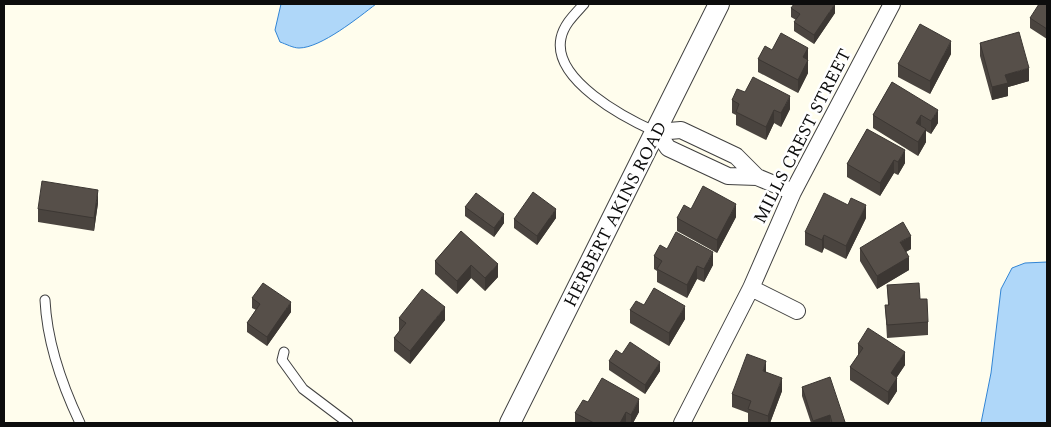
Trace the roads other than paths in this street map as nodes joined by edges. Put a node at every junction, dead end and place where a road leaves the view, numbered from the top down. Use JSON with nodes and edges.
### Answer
{"nodes":[{"id":1,"x":584,"y":4,"type":"edge"},
{"id":2,"x":719,"y":4,"type":"edge"},
{"id":3,"x":892,"y":4,"type":"edge"},
{"id":4,"x":657,"y":132,"type":"junction"},
{"id":5,"x":793,"y":192,"type":"junction"},
{"id":6,"x":751,"y":288,"type":"junction"},
{"id":7,"x":45,"y":300,"type":"dead end"},
{"id":8,"x":797,"y":311,"type":"dead end"},
{"id":9,"x":284,"y":352,"type":"dead end"},
{"id":10,"x":80,"y":423,"type":"edge"},
{"id":11,"x":348,"y":423,"type":"edge"},
{"id":12,"x":510,"y":423,"type":"edge"},
{"id":13,"x":682,"y":423,"type":"edge"}],
"edges":[{"from":1,"to":4,"type":"lane"},
{"from":2,"to":4,"type":"street","name":"HERBERT AKINS ROAD"},
{"from":3,"to":5,"type":"street","name":"MILLS CREST STREET"},
{"from":4,"to":5,"type":"street"},
{"from":4,"to":12,"type":"street","name":"HERBERT AKINS ROAD"},
{"from":5,"to":6,"type":"street","name":"MILLS CREST STREET"},
{"from":6,"to":8,"type":"street"},
{"from":6,"to":13,"type":"street","name":"MILLS CREST STREET"},
{"from":7,"to":10,"type":"lane"},
{"from":9,"to":11,"type":"lane"}]}
